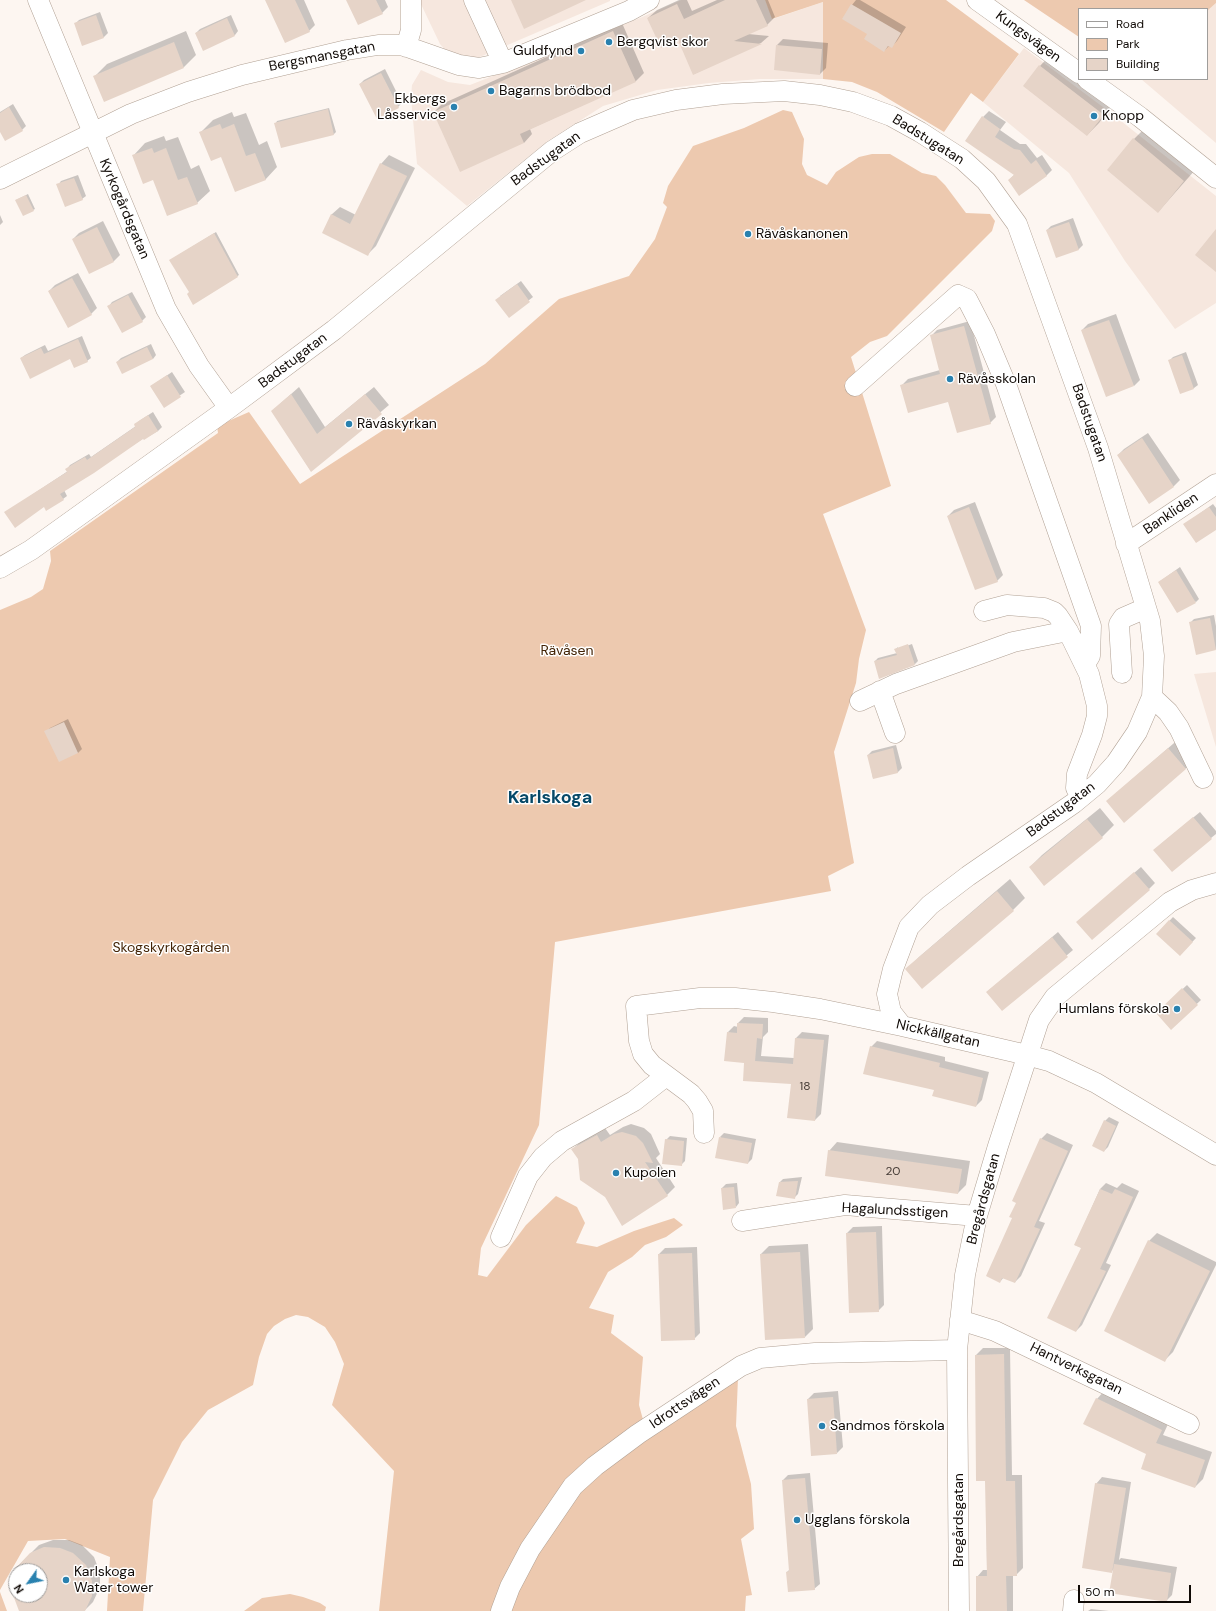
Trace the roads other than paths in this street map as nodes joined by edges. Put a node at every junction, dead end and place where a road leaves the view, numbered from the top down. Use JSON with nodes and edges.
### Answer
{"nodes":[{"id":1,"x":38,"y":0,"type":"edge"},
{"id":2,"x":410,"y":0,"type":"edge"},
{"id":3,"x":474,"y":0,"type":"edge"},
{"id":4,"x":649,"y":0,"type":"edge"},
{"id":5,"x":977,"y":0,"type":"edge"},
{"id":6,"x":626,"y":6,"type":"edge"},
{"id":7,"x":406,"y":47,"type":"junction"},
{"id":8,"x":503,"y":63,"type":"junction"},
{"id":9,"x":1078,"y":72,"type":"edge"},
{"id":10,"x":1088,"y":80,"type":"edge"},
{"id":11,"x":92,"y":132,"type":"junction"},
{"id":12,"x":1216,"y":178,"type":"edge"},
{"id":13,"x":0,"y":179,"type":"edge"},
{"id":14,"x":855,"y":386,"type":"dead end"},
{"id":15,"x":230,"y":408,"type":"junction"},
{"id":16,"x":1216,"y":484,"type":"edge"},
{"id":17,"x":1126,"y":544,"type":"junction"},
{"id":18,"x":0,"y":568,"type":"edge"},
{"id":19,"x":1146,"y":608,"type":"junction"},
{"id":20,"x":984,"y":611,"type":"dead end"},
{"id":21,"x":1068,"y":631,"type":"junction"},
{"id":22,"x":1085,"y":664,"type":"junction"},
{"id":23,"x":1122,"y":673,"type":"dead end"},
{"id":24,"x":880,"y":691,"type":"junction"},
{"id":25,"x":1152,"y":697,"type":"junction"},
{"id":26,"x":860,"y":701,"type":"dead end"},
{"id":27,"x":895,"y":733,"type":"dead end"},
{"id":28,"x":1203,"y":778,"type":"dead end"},
{"id":29,"x":1081,"y":797,"type":"junction"},
{"id":30,"x":1216,"y":883,"type":"edge"},
{"id":31,"x":902,"y":1026,"type":"junction"},
{"id":32,"x":1027,"y":1055,"type":"junction"},
{"id":33,"x":666,"y":1076,"type":"junction"},
{"id":34,"x":704,"y":1133,"type":"dead end"},
{"id":35,"x":1216,"y":1155,"type":"edge"},
{"id":36,"x":977,"y":1216,"type":"junction"},
{"id":37,"x":742,"y":1221,"type":"dead end"},
{"id":38,"x":501,"y":1237,"type":"dead end"},
{"id":39,"x":960,"y":1320,"type":"junction"},
{"id":40,"x":957,"y":1350,"type":"junction"},
{"id":41,"x":1189,"y":1424,"type":"dead end"},
{"id":42,"x":501,"y":1611,"type":"edge"},
{"id":43,"x":959,"y":1611,"type":"edge"}],
"edges":[{"from":1,"to":11,"type":"street","name":"Kyrkogårdsgatan"},
{"from":2,"to":7,"type":"street"},
{"from":3,"to":8,"type":"street"},
{"from":4,"to":6,"type":"street","name":"Bergsmansgatan"},
{"from":5,"to":9,"type":"street","name":"Kungsvägen"},
{"from":6,"to":8,"type":"street","name":"Bergsmansgatan"},
{"from":7,"to":8,"type":"street","name":"Bergsmansgatan"},
{"from":7,"to":11,"type":"street","name":"Bergsmansgatan"},
{"from":10,"to":12,"type":"street"},
{"from":11,"to":13,"type":"street","name":"Bergsmansgatan"},
{"from":11,"to":15,"type":"street","name":"Kyrkogårdsgatan"},
{"from":14,"to":22,"type":"street"},
{"from":15,"to":17,"type":"street","name":"Badstugatan"},
{"from":15,"to":18,"type":"street","name":"Badstugatan"},
{"from":16,"to":17,"type":"street","name":"Bankliden"},
{"from":17,"to":19,"type":"street","name":"Badstugatan"},
{"from":19,"to":23,"type":"street"},
{"from":19,"to":25,"type":"street","name":"Badstugatan"},
{"from":20,"to":21,"type":"street"},
{"from":21,"to":22,"type":"street"},
{"from":21,"to":24,"type":"street"},
{"from":22,"to":29,"type":"street"},
{"from":24,"to":26,"type":"street"},
{"from":24,"to":27,"type":"street"},
{"from":25,"to":28,"type":"street"},
{"from":25,"to":29,"type":"street","name":"Badstugatan"},
{"from":29,"to":31,"type":"street","name":"Badstugatan"},
{"from":30,"to":32,"type":"street","name":"Bregårdsgatan"},
{"from":31,"to":32,"type":"street","name":"Nickkällgatan"},
{"from":31,"to":33,"type":"street","name":"Nickkällgatan"},
{"from":32,"to":35,"type":"street","name":"Nickkällgatan"},
{"from":32,"to":36,"type":"street","name":"Bregårdsgatan"},
{"from":33,"to":34,"type":"street"},
{"from":33,"to":38,"type":"street"},
{"from":36,"to":37,"type":"street","name":"Hagalundsstigen"},
{"from":36,"to":39,"type":"street","name":"Bregårdsgatan"},
{"from":39,"to":40,"type":"street","name":"Bregårdsgatan"},
{"from":39,"to":41,"type":"street","name":"Hantverksgatan"},
{"from":40,"to":42,"type":"street","name":"Idrottsvägen"},
{"from":40,"to":43,"type":"street","name":"Bregårdsgatan"}]}
